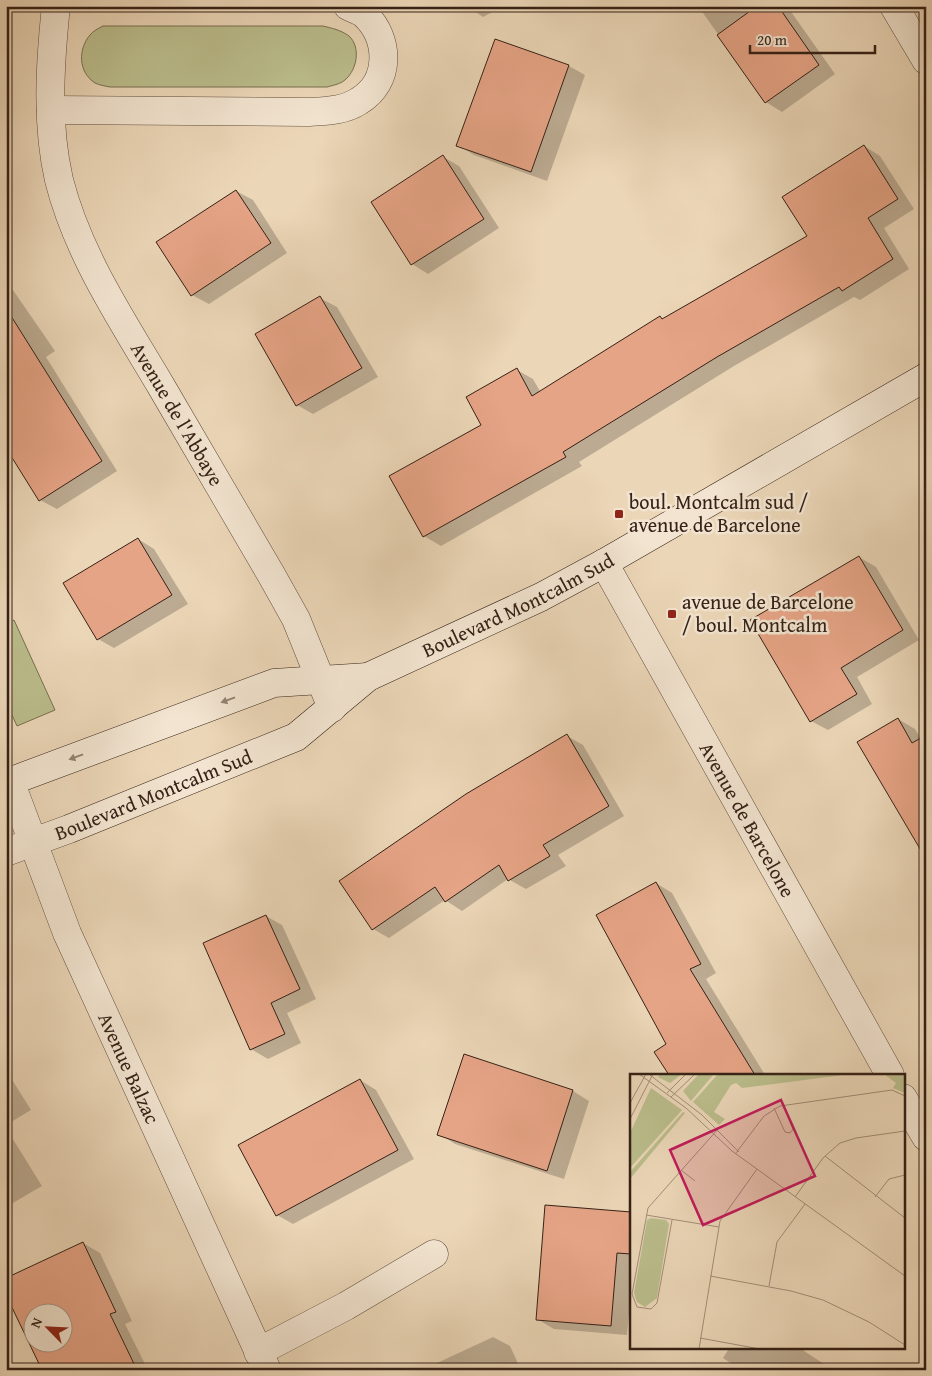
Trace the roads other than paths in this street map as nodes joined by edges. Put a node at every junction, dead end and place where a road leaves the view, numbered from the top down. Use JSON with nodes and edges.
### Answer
{"nodes":[{"id":1,"x":56,"y":6,"type":"edge"},
{"id":2,"x":348,"y":6,"type":"edge"},
{"id":3,"x":894,"y":6,"type":"edge"},
{"id":4,"x":926,"y":60,"type":"edge"},
{"id":5,"x":51,"y":110,"type":"junction"},
{"id":6,"x":926,"y":377,"type":"edge"},
{"id":7,"x":604,"y":563,"type":"junction"},
{"id":8,"x":368,"y":677,"type":"junction"},
{"id":9,"x":321,"y":680,"type":"junction"},
{"id":10,"x":332,"y":708,"type":"junction"},
{"id":11,"x":8,"y":782,"type":"edge"},
{"id":12,"x":32,"y":843,"type":"junction"},
{"id":13,"x":6,"y":852,"type":"edge"},
{"id":14,"x":889,"y":1074,"type":"edge"},
{"id":15,"x":904,"y":1100,"type":"edge"},
{"id":16,"x":926,"y":1137,"type":"edge"},
{"id":17,"x":434,"y":1254,"type":"dead end"},
{"id":18,"x":262,"y":1361,"type":"edge"}],
"edges":[{"from":1,"to":5,"type":"street","name":"Avenue de l'Abbaye"},
{"from":2,"to":5,"type":"street"},
{"from":3,"to":4,"type":"street"},
{"from":5,"to":9,"type":"street","name":"Avenue de l'Abbaye"},
{"from":6,"to":7,"type":"street","name":"Boulevard Montcalm Sud"},
{"from":7,"to":8,"type":"street","name":"Boulevard Montcalm Sud"},
{"from":7,"to":14,"type":"street","name":"Avenue de Barcelone"},
{"from":8,"to":9,"type":"street","name":"Boulevard Montcalm Sud"},
{"from":8,"to":10,"type":"street","name":"Boulevard Montcalm Sud"},
{"from":9,"to":10,"type":"street","name":"Avenue de l'Abbaye"},
{"from":9,"to":11,"type":"street","name":"Boulevard Montcalm Sud","one_way":true},
{"from":10,"to":12,"type":"street","name":"Boulevard Montcalm Sud"},
{"from":11,"to":12,"type":"street","name":"Avenue Balzac"},
{"from":12,"to":13,"type":"street","name":"Boulevard Montcalm Sud"},
{"from":12,"to":18,"type":"street","name":"Avenue Balzac"},
{"from":15,"to":16,"type":"street"},
{"from":17,"to":18,"type":"street","name":"Avenue Balzac"}]}
